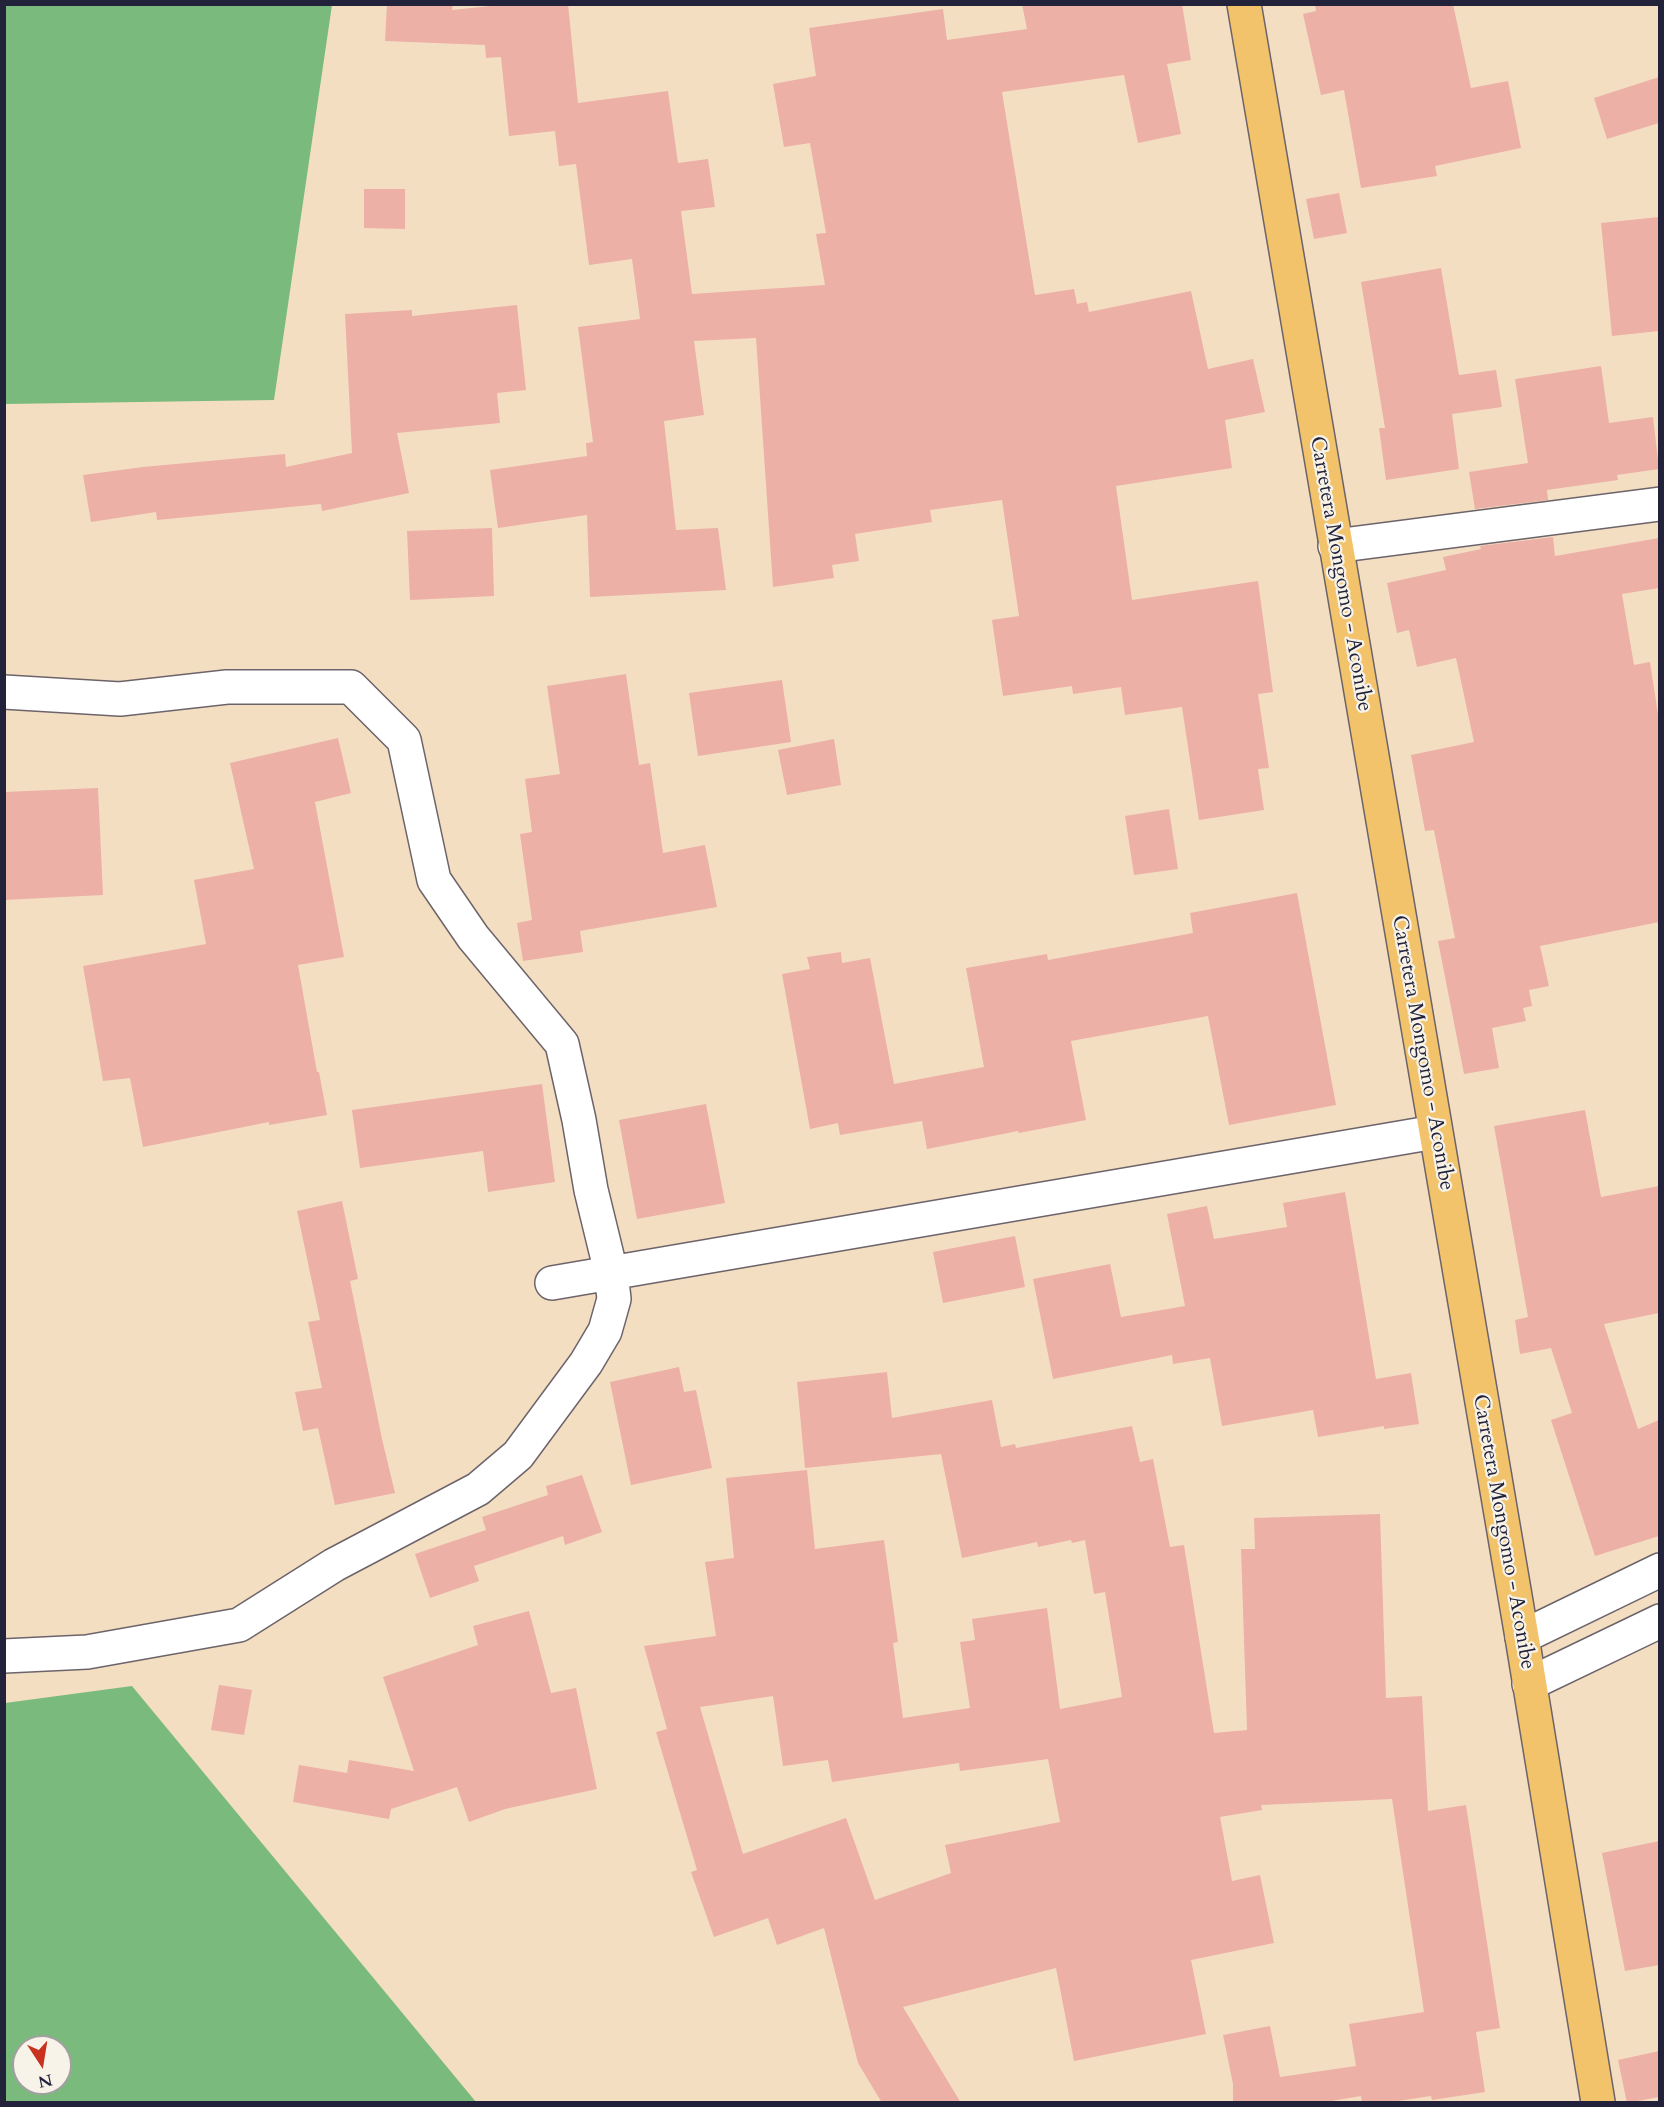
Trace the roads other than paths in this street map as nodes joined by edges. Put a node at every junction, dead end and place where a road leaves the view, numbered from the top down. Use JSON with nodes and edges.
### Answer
{"nodes":[{"id":1,"x":1244,"y":4,"type":"edge"},
{"id":2,"x":1659,"y":504,"type":"edge"},
{"id":3,"x":1335,"y":546,"type":"junction"},
{"id":4,"x":4,"y":693,"type":"edge"},
{"id":5,"x":1435,"y":1132,"type":"junction"},
{"id":6,"x":611,"y":1272,"type":"junction"},
{"id":7,"x":552,"y":1283,"type":"dead end"},
{"id":8,"x":1659,"y":1570,"type":"edge"},
{"id":9,"x":1659,"y":1621,"type":"edge"},
{"id":10,"x":1522,"y":1637,"type":"junction"},
{"id":11,"x":4,"y":1656,"type":"edge"},
{"id":12,"x":1529,"y":1684,"type":"junction"},
{"id":13,"x":1598,"y":2103,"type":"edge"}],
"edges":[{"from":1,"to":3,"type":"main road","name":"Carretera Mongomo - Aconibe"},
{"from":2,"to":3,"type":"street"},
{"from":3,"to":5,"type":"main road","name":"Carretera Mongomo - Aconibe"},
{"from":4,"to":6,"type":"street"},
{"from":5,"to":6,"type":"street"},
{"from":5,"to":10,"type":"main road","name":"Carretera Mongomo - Aconibe"},
{"from":6,"to":7,"type":"street"},
{"from":6,"to":11,"type":"street"},
{"from":8,"to":10,"type":"street"},
{"from":9,"to":12,"type":"street"},
{"from":10,"to":12,"type":"main road","name":"Carretera Mongomo - Aconibe"},
{"from":12,"to":13,"type":"main road","name":"Carretera Mongomo - Aconibe"}]}
